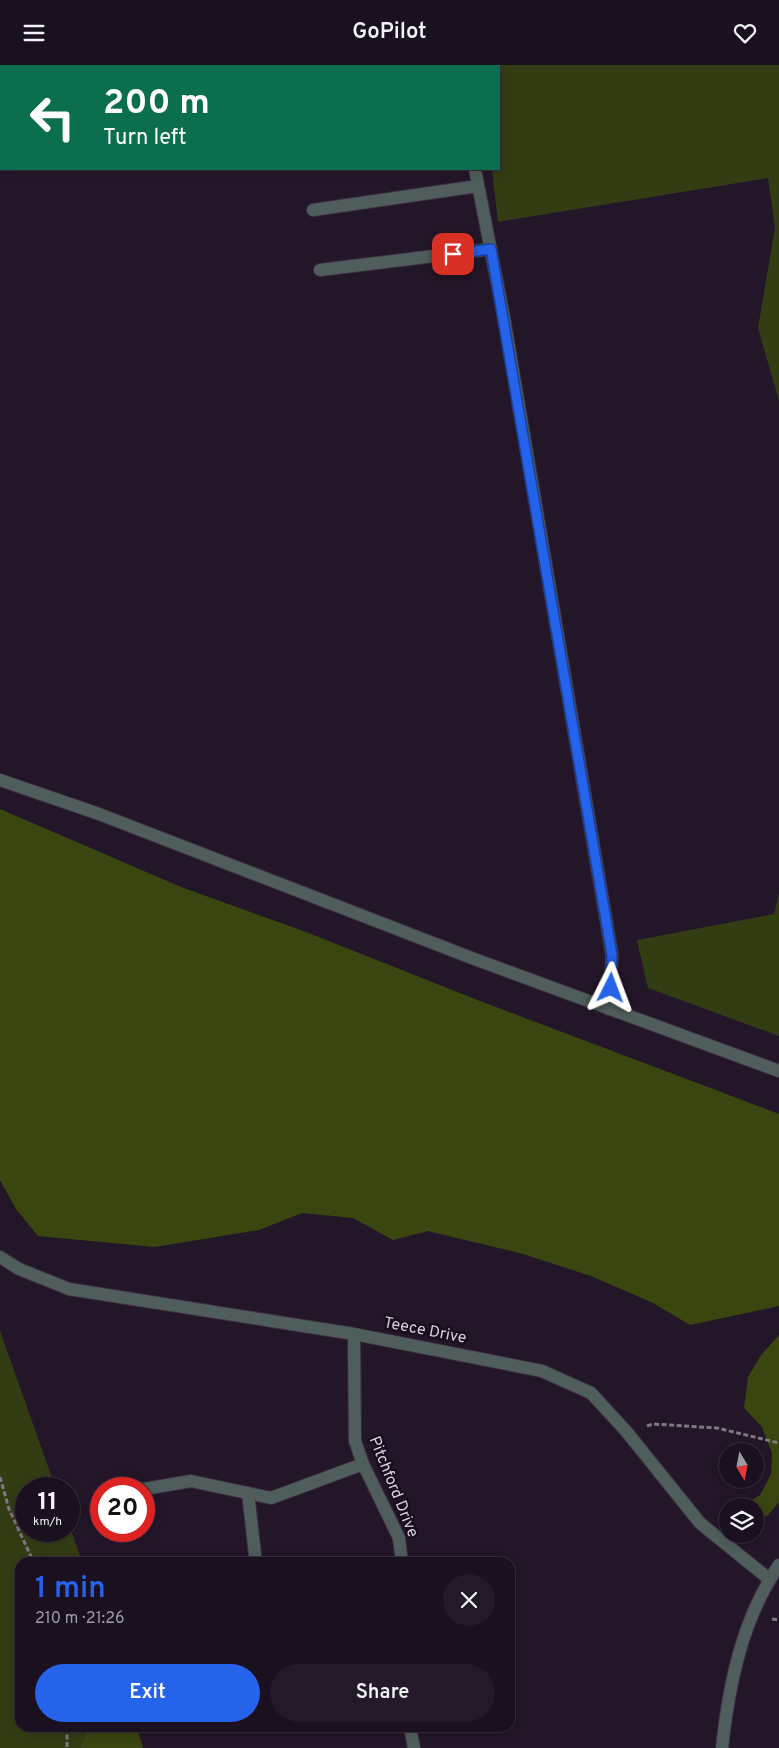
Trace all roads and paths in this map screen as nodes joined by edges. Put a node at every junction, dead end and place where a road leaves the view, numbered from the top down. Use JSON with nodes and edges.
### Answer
{"nodes":[{"id":1,"x":475,"y":170,"type":"edge"},
{"id":2,"x":478,"y":186,"type":"junction"},
{"id":3,"x":313,"y":210,"type":"dead end"},
{"id":4,"x":491,"y":249,"type":"junction"},
{"id":5,"x":320,"y":270,"type":"dead end"},
{"id":6,"x":0,"y":780,"type":"edge"},
{"id":7,"x":610,"y":1009,"type":"junction"},
{"id":8,"x":779,"y":1071,"type":"edge"},
{"id":9,"x":0,"y":1257,"type":"edge"},
{"id":10,"x":354,"y":1334,"type":"junction"},
{"id":11,"x":626,"y":1431,"type":"junction"},
{"id":12,"x":779,"y":1443,"type":"edge"},
{"id":13,"x":363,"y":1464,"type":"junction"},
{"id":14,"x":0,"y":1477,"type":"edge"},
{"id":15,"x":155,"y":1487,"type":"edge"},
{"id":16,"x":248,"y":1493,"type":"junction"},
{"id":17,"x":31,"y":1557,"type":"edge"},
{"id":18,"x":255,"y":1557,"type":"edge"},
{"id":19,"x":401,"y":1557,"type":"edge"},
{"id":20,"x":779,"y":1565,"type":"edge"},
{"id":21,"x":769,"y":1579,"type":"junction"},
{"id":22,"x":771,"y":1619,"type":"dead end"},
{"id":23,"x":779,"y":1621,"type":"edge"},
{"id":24,"x":67,"y":1732,"type":"edge"},
{"id":25,"x":411,"y":1732,"type":"edge"},
{"id":26,"x":67,"y":1748,"type":"edge"},
{"id":27,"x":414,"y":1748,"type":"edge"},
{"id":28,"x":722,"y":1748,"type":"edge"}],
"edges":[{"from":1,"to":2,"type":"street"},
{"from":2,"to":3,"type":"street"},
{"from":2,"to":4,"type":"street"},
{"from":4,"to":5,"type":"street"},
{"from":4,"to":7,"type":"street"},
{"from":6,"to":7,"type":"street"},
{"from":7,"to":8,"type":"street"},
{"from":9,"to":10,"type":"street","name":"Teece Drive"},
{"from":10,"to":11,"type":"street","name":"Teece Drive"},
{"from":10,"to":13,"type":"street","name":"Pitchford Drive"},
{"from":11,"to":12,"type":"path"},
{"from":11,"to":21,"type":"street","name":"Teece Drive"},
{"from":13,"to":16,"type":"street"},
{"from":13,"to":19,"type":"street","name":"Pitchford Drive"},
{"from":14,"to":17,"type":"path"},
{"from":15,"to":16,"type":"street"},
{"from":16,"to":18,"type":"street"},
{"from":20,"to":21,"type":"street"},
{"from":21,"to":28,"type":"street"},
{"from":22,"to":23,"type":"path"},
{"from":24,"to":26,"type":"path"},
{"from":25,"to":27,"type":"street"}]}
